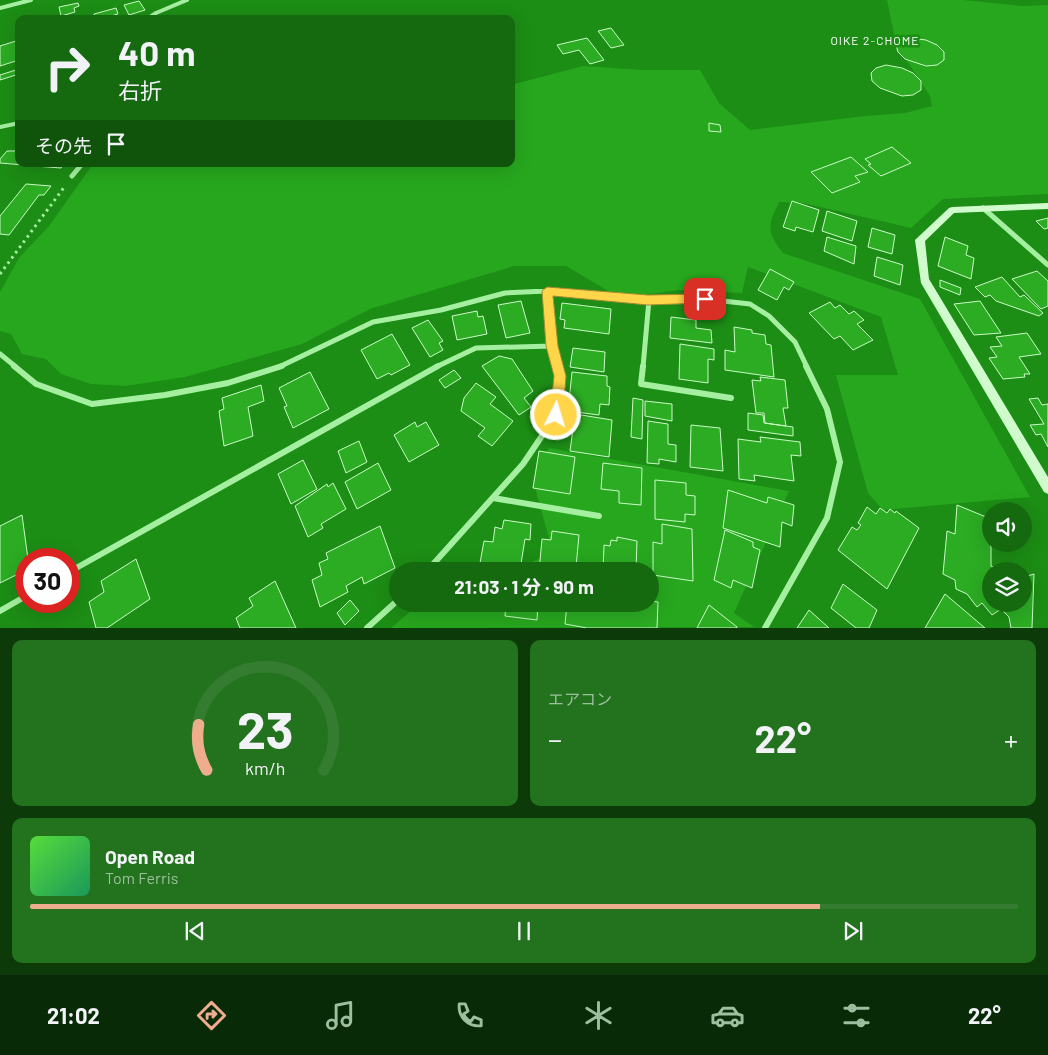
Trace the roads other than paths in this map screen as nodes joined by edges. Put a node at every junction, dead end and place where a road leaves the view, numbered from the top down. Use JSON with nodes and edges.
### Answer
{"nodes":[{"id":1,"x":30,"y":0,"type":"edge"},
{"id":2,"x":187,"y":0,"type":"edge"},
{"id":3,"x":0,"y":8,"type":"edge"},
{"id":4,"x":153,"y":15,"type":"edge"},
{"id":5,"x":15,"y":124,"type":"edge"},
{"id":6,"x":0,"y":126,"type":"edge"},
{"id":7,"x":80,"y":167,"type":"edge"},
{"id":8,"x":72,"y":176,"type":"road end"},
{"id":9,"x":1048,"y":206,"type":"edge"},
{"id":10,"x":983,"y":208,"type":"junction"},
{"id":11,"x":1048,"y":265,"type":"edge"},
{"id":12,"x":547,"y":291,"type":"junction"},
{"id":13,"x":648,"y":300,"type":"junction"},
{"id":14,"x":552,"y":346,"type":"junction"},
{"id":15,"x":0,"y":354,"type":"edge"},
{"id":16,"x":731,"y":398,"type":"dead end"},
{"id":17,"x":1048,"y":488,"type":"edge"},
{"id":18,"x":493,"y":498,"type":"junction"},
{"id":19,"x":599,"y":516,"type":"dead end"},
{"id":20,"x":435,"y":562,"type":"edge"},
{"id":21,"x":80,"y":566,"type":"edge"},
{"id":22,"x":15,"y":602,"type":"edge"},
{"id":23,"x":389,"y":608,"type":"edge"},
{"id":24,"x":0,"y":610,"type":"edge"},
{"id":25,"x":367,"y":628,"type":"edge"},
{"id":26,"x":765,"y":628,"type":"edge"}],
"edges":[{"from":1,"to":3,"type":"street"},
{"from":2,"to":4,"type":"street"},
{"from":5,"to":6,"type":"street"},
{"from":7,"to":8,"type":"street"},
{"from":9,"to":10,"type":"street"},
{"from":10,"to":11,"type":"street"},
{"from":10,"to":17,"type":"street"},
{"from":12,"to":13,"type":"street"},
{"from":12,"to":14,"type":"street"},
{"from":12,"to":15,"type":"street"},
{"from":13,"to":16,"type":"street"},
{"from":13,"to":26,"type":"street"},
{"from":14,"to":18,"type":"street"},
{"from":14,"to":21,"type":"street"},
{"from":18,"to":19,"type":"street"},
{"from":18,"to":20,"type":"street"},
{"from":22,"to":24,"type":"street"},
{"from":23,"to":25,"type":"street"}]}
